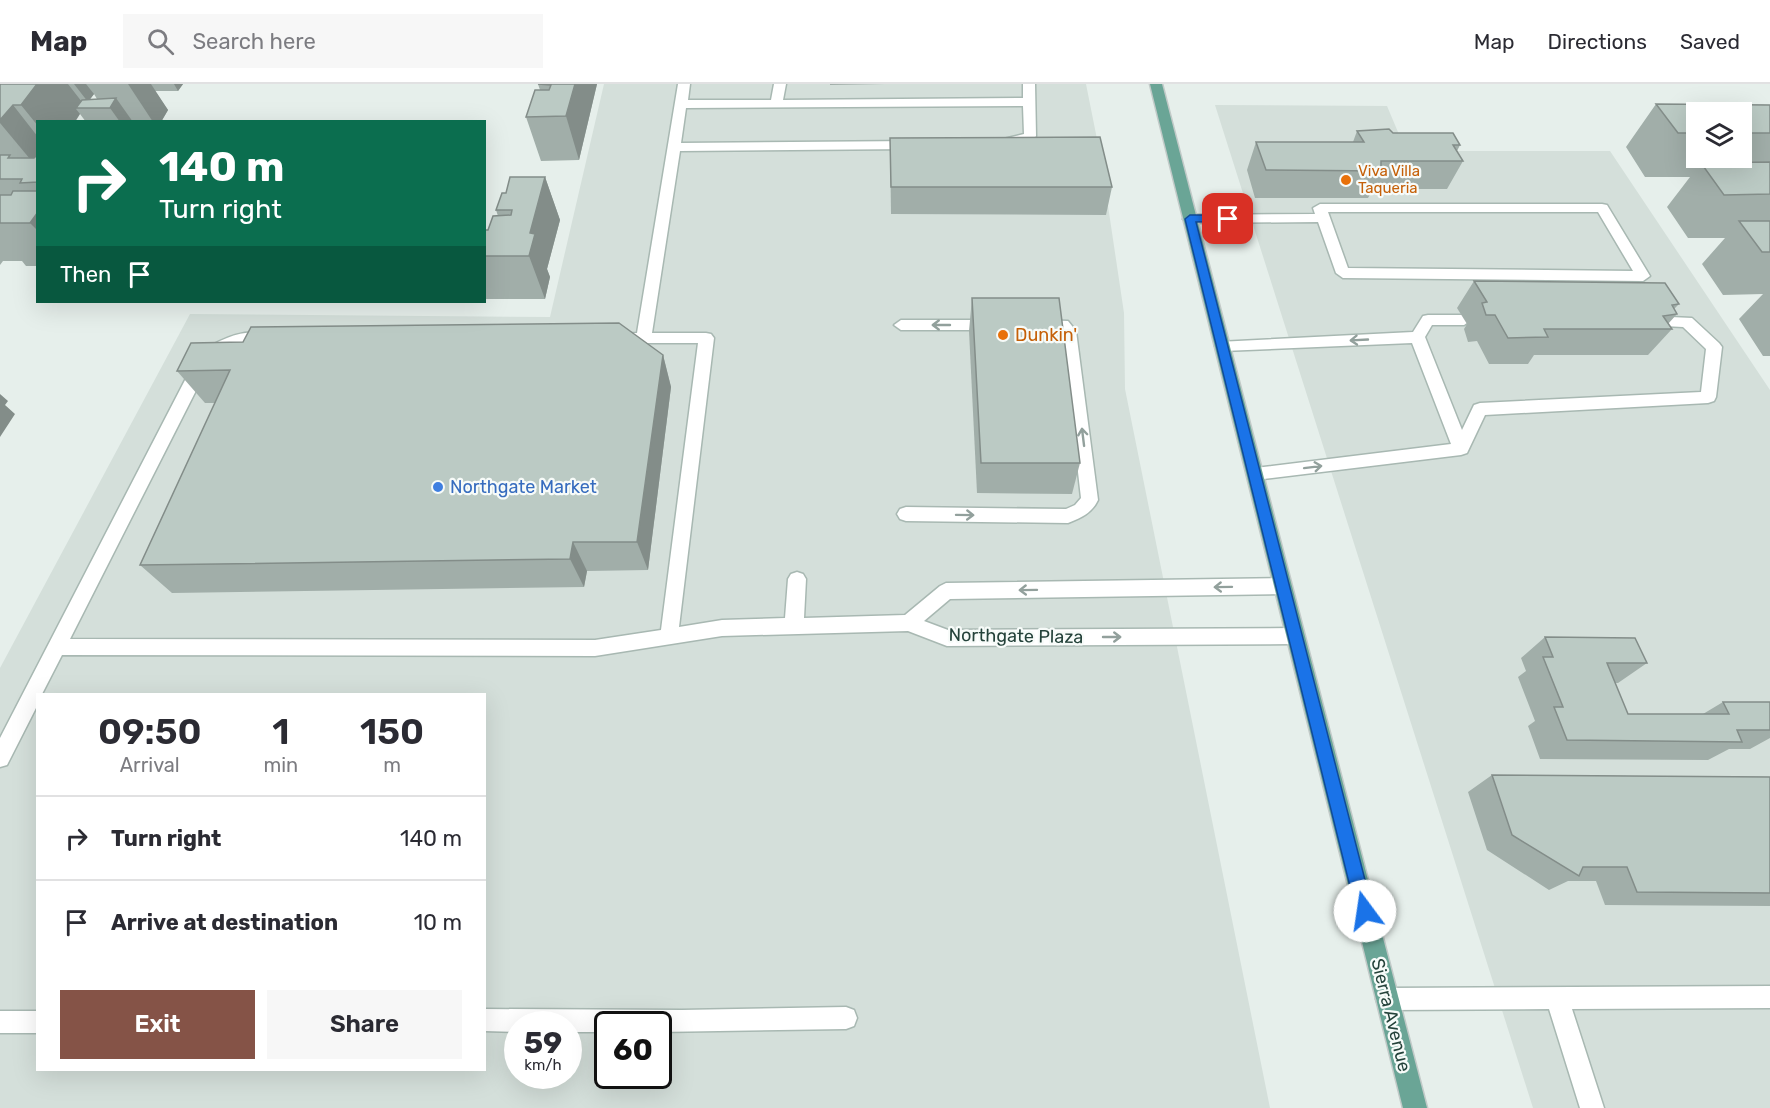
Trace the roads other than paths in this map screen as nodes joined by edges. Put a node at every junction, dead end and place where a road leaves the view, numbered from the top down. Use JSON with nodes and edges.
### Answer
{"nodes":[{"id":1,"x":684,"y":84,"type":"edge"},
{"id":2,"x":780,"y":84,"type":"edge"},
{"id":3,"x":1029,"y":84,"type":"edge"},
{"id":4,"x":1156,"y":84,"type":"edge"},
{"id":5,"x":1029,"y":102,"type":"junction"},
{"id":6,"x":776,"y":103,"type":"junction"},
{"id":7,"x":681,"y":104,"type":"junction"},
{"id":8,"x":992,"y":144,"type":"edge"},
{"id":9,"x":922,"y":145,"type":"edge"},
{"id":10,"x":674,"y":147,"type":"junction"},
{"id":11,"x":1323,"y":218,"type":"junction"},
{"id":12,"x":1190,"y":219,"type":"junction"},
{"id":13,"x":1464,"y":320,"type":"dead end"},
{"id":14,"x":1649,"y":321,"type":"edge"},
{"id":15,"x":1005,"y":325,"type":"edge"},
{"id":16,"x":1028,"y":325,"type":"edge"},
{"id":17,"x":901,"y":326,"type":"dead end"},
{"id":18,"x":1417,"y":337,"type":"junction"},
{"id":19,"x":597,"y":338,"type":"edge"},
{"id":20,"x":644,"y":338,"type":"junction"},
{"id":21,"x":282,"y":339,"type":"edge"},
{"id":22,"x":1223,"y":346,"type":"junction"},
{"id":23,"x":1461,"y":449,"type":"junction"},
{"id":24,"x":1255,"y":474,"type":"junction"},
{"id":25,"x":906,"y":514,"type":"dead end"},
{"id":26,"x":798,"y":579,"type":"dead end"},
{"id":27,"x":1281,"y":586,"type":"junction"},
{"id":28,"x":909,"y":623,"type":"junction"},
{"id":29,"x":794,"y":624,"type":"junction"},
{"id":30,"x":1294,"y":636,"type":"junction"},
{"id":31,"x":669,"y":637,"type":"junction"},
{"id":32,"x":57,"y":646,"type":"junction"},
{"id":33,"x":0,"y":758,"type":"edge"},
{"id":34,"x":1770,"y":997,"type":"edge"},
{"id":35,"x":1557,"y":998,"type":"junction"},
{"id":36,"x":1387,"y":999,"type":"junction"},
{"id":37,"x":846,"y":1018,"type":"dead end"},
{"id":38,"x":486,"y":1020,"type":"edge"},
{"id":39,"x":0,"y":1022,"type":"edge"},
{"id":40,"x":36,"y":1022,"type":"edge"},
{"id":41,"x":1415,"y":1108,"type":"edge"},
{"id":42,"x":1592,"y":1108,"type":"edge"}],
"edges":[{"from":1,"to":7,"type":"lane"},
{"from":2,"to":6,"type":"lane"},
{"from":3,"to":5,"type":"lane"},
{"from":4,"to":12,"type":"main road","name":"Sierra Avenue"},
{"from":5,"to":6,"type":"lane"},
{"from":5,"to":8,"type":"lane"},
{"from":6,"to":7,"type":"lane"},
{"from":7,"to":10,"type":"lane"},
{"from":9,"to":10,"type":"lane"},
{"from":10,"to":20,"type":"lane"},
{"from":11,"to":11,"type":"lane"},
{"from":11,"to":12,"type":"lane"},
{"from":12,"to":22,"type":"main road","name":"Sierra Avenue"},
{"from":13,"to":18,"type":"lane"},
{"from":14,"to":23,"type":"lane"},
{"from":15,"to":17,"type":"lane","one_way":true},
{"from":25,"to":16,"type":"lane","one_way":true},
{"from":18,"to":22,"type":"lane","one_way":true},
{"from":18,"to":23,"type":"lane"},
{"from":19,"to":20,"type":"lane"},
{"from":20,"to":31,"type":"lane"},
{"from":21,"to":32,"type":"lane"},
{"from":22,"to":24,"type":"main road","name":"Sierra Avenue"},
{"from":24,"to":23,"type":"lane","one_way":true},
{"from":24,"to":27,"type":"main road","name":"Sierra Avenue"},
{"from":26,"to":29,"type":"lane"},
{"from":27,"to":28,"type":"lane","name":"Northgate Plaza","one_way":true},
{"from":27,"to":30,"type":"main road","name":"Sierra Avenue"},
{"from":28,"to":29,"type":"lane"},
{"from":28,"to":30,"type":"lane","name":"Northgate Plaza","one_way":true},
{"from":29,"to":31,"type":"lane"},
{"from":30,"to":36,"type":"main road","name":"Sierra Avenue"},
{"from":31,"to":32,"type":"lane"},
{"from":32,"to":33,"type":"lane"},
{"from":34,"to":35,"type":"lane"},
{"from":35,"to":36,"type":"lane"},
{"from":35,"to":42,"type":"lane"},
{"from":36,"to":41,"type":"main road","name":"Sierra Avenue"},
{"from":37,"to":38,"type":"lane"},
{"from":39,"to":40,"type":"lane"}]}
